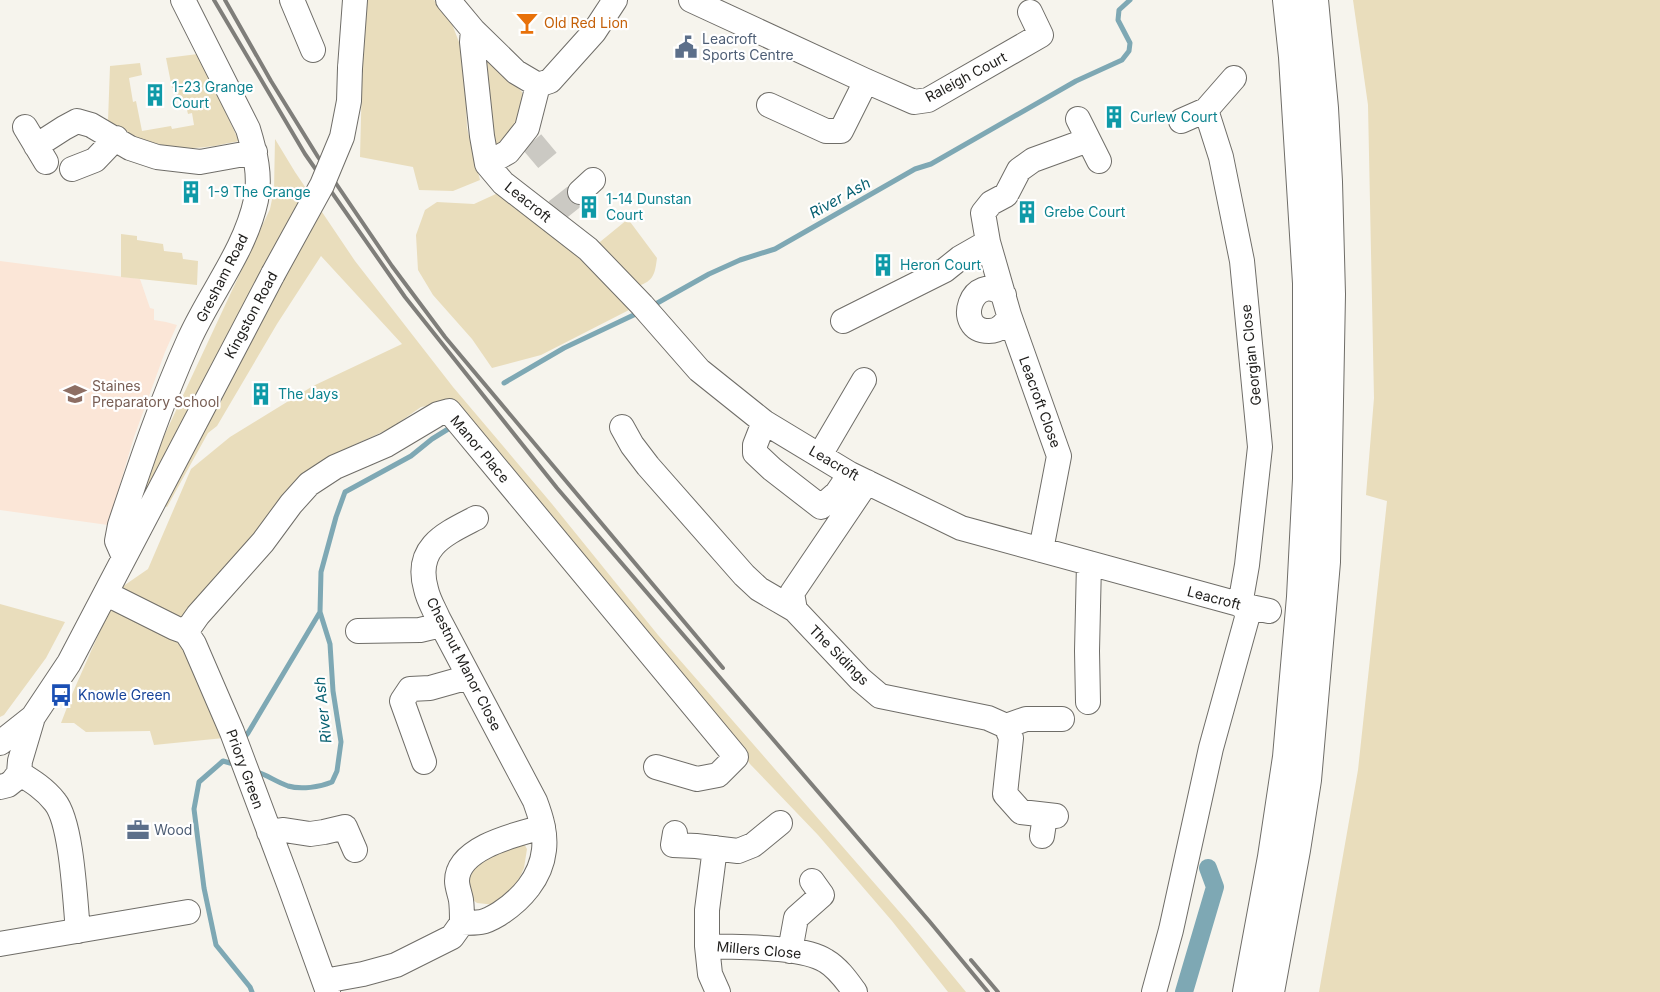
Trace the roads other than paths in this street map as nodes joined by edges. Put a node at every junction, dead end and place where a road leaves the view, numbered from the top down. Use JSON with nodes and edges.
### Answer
{"nodes":[{"id":1,"x":183,"y":0,"type":"edge"},
{"id":2,"x":292,"y":0,"type":"edge"},
{"id":3,"x":355,"y":0,"type":"edge"},
{"id":4,"x":448,"y":0,"type":"edge"},
{"id":5,"x":615,"y":0,"type":"edge"},
{"id":6,"x":691,"y":0,"type":"edge"},
{"id":7,"x":1288,"y":0,"type":"edge"},
{"id":8,"x":1314,"y":0,"type":"edge"},
{"id":9,"x":1030,"y":12,"type":"dead end"},
{"id":10,"x":473,"y":30,"type":"junction"},
{"id":11,"x":313,"y":50,"type":"dead end"},
{"id":12,"x":1234,"y":78,"type":"dead end"},
{"id":13,"x":866,"y":81,"type":"junction"},
{"id":14,"x":538,"y":84,"type":"junction"},
{"id":15,"x":769,"y":105,"type":"dead end"},
{"id":16,"x":1206,"y":110,"type":"junction"},
{"id":17,"x":1078,"y":119,"type":"dead end"},
{"id":18,"x":1182,"y":121,"type":"dead end"},
{"id":19,"x":116,"y":138,"type":"junction"},
{"id":20,"x":36,"y":145,"type":"dead end"},
{"id":21,"x":255,"y":152,"type":"junction"},
{"id":22,"x":487,"y":164,"type":"junction"},
{"id":23,"x":72,"y":169,"type":"dead end"},
{"id":24,"x":988,"y":242,"type":"junction"},
{"id":25,"x":848,"y":319,"type":"dead end"},
{"id":26,"x":864,"y":380,"type":"dead end"},
{"id":27,"x":764,"y":422,"type":"junction"},
{"id":28,"x":622,"y":427,"type":"dead end"},
{"id":29,"x":820,"y":455,"type":"junction"},
{"id":30,"x":859,"y":478,"type":"junction"},
{"id":31,"x":476,"y":518,"type":"dead end"},
{"id":32,"x":1041,"y":550,"type":"junction"},
{"id":33,"x":124,"y":558,"type":"junction"},
{"id":34,"x":1089,"y":563,"type":"junction"},
{"id":35,"x":106,"y":595,"type":"junction"},
{"id":36,"x":1312,"y":599,"type":"junction"},
{"id":37,"x":1253,"y":608,"type":"junction"},
{"id":38,"x":795,"y":610,"type":"junction"},
{"id":39,"x":442,"y":625,"type":"junction"},
{"id":40,"x":358,"y":631,"type":"dead end"},
{"id":41,"x":186,"y":632,"type":"junction"},
{"id":42,"x":1307,"y":660,"type":"junction"},
{"id":43,"x":469,"y":677,"type":"junction"},
{"id":44,"x":1088,"y":702,"type":"dead end"},
{"id":45,"x":33,"y":717,"type":"junction"},
{"id":46,"x":1062,"y":719,"type":"dead end"},
{"id":47,"x":1006,"y":726,"type":"junction"},
{"id":48,"x":0,"y":743,"type":"edge"},
{"id":49,"x":424,"y":762,"type":"dead end"},
{"id":50,"x":656,"y":767,"type":"dead end"},
{"id":51,"x":9,"y":781,"type":"edge"},
{"id":52,"x":1047,"y":822,"type":"dead end"},
{"id":53,"x":780,"y":823,"type":"dead end"},
{"id":54,"x":543,"y":827,"type":"junction"},
{"id":55,"x":269,"y":832,"type":"junction"},
{"id":56,"x":675,"y":834,"type":"dead end"},
{"id":57,"x":716,"y":849,"type":"junction"},
{"id":58,"x":355,"y":850,"type":"dead end"},
{"id":59,"x":812,"y":881,"type":"dead end"},
{"id":60,"x":188,"y":912,"type":"dead end"},
{"id":61,"x":462,"y":923,"type":"junction"},
{"id":62,"x":78,"y":931,"type":"junction"},
{"id":63,"x":0,"y":944,"type":"edge"},
{"id":64,"x":707,"y":946,"type":"junction"},
{"id":65,"x":790,"y":951,"type":"junction"},
{"id":66,"x":326,"y":987,"type":"edge"},
{"id":67,"x":718,"y":992,"type":"edge"},
{"id":68,"x":855,"y":992,"type":"edge"},
{"id":69,"x":1154,"y":992,"type":"edge"},
{"id":70,"x":1247,"y":992,"type":"edge"},
{"id":71,"x":1270,"y":992,"type":"edge"}],
"edges":[{"from":1,"to":21,"type":"street","name":"Gresham Road"},
{"from":2,"to":11,"type":"street"},
{"from":3,"to":33,"type":"street","name":"Kingston Road","bridge":true},
{"from":4,"to":10,"type":"street"},
{"from":5,"to":14,"type":"street"},
{"from":6,"to":13,"type":"street","name":"Raleigh Court"},
{"from":7,"to":36,"type":"highway"},
{"from":8,"to":36,"type":"highway"},
{"from":9,"to":13,"type":"street","name":"Raleigh Court"},
{"from":10,"to":14,"type":"street"},
{"from":10,"to":22,"type":"street"},
{"from":12,"to":16,"type":"street"},
{"from":13,"to":15,"type":"street"},
{"from":14,"to":22,"type":"street"},
{"from":16,"to":18,"type":"street"},
{"from":16,"to":37,"type":"street","name":"Georgian Close"},
{"from":17,"to":24,"type":"street","name":"Leacroft Close"},
{"from":19,"to":20,"type":"street"},
{"from":19,"to":21,"type":"street"},
{"from":19,"to":23,"type":"street"},
{"from":21,"to":33,"type":"street","name":"Gresham Road"},
{"from":22,"to":27,"type":"street","name":"Leacroft"},
{"from":24,"to":25,"type":"street"},
{"from":24,"to":32,"type":"street","name":"Leacroft Close"},
{"from":26,"to":29,"type":"street"},
{"from":27,"to":29,"type":"street","name":"Leacroft"},
{"from":27,"to":30,"type":"street"},
{"from":28,"to":38,"type":"street","name":"The Sidings"},
{"from":29,"to":30,"type":"street","name":"Leacroft"},
{"from":30,"to":32,"type":"street","name":"Leacroft"},
{"from":30,"to":38,"type":"street"},
{"from":31,"to":39,"type":"street","name":"Chestnut Manor Close"},
{"from":32,"to":34,"type":"street","name":"Leacroft"},
{"from":33,"to":35,"type":"street","name":"Kingston Road"},
{"from":34,"to":37,"type":"street","name":"Leacroft"},
{"from":34,"to":44,"type":"street"},
{"from":35,"to":41,"type":"street"},
{"from":35,"to":45,"type":"street","name":"Kingston Road"},
{"from":36,"to":42,"type":"highway"},
{"from":37,"to":69,"type":"street","name":"Georgian Close"},
{"from":38,"to":47,"type":"street","name":"The Sidings"},
{"from":39,"to":40,"type":"street"},
{"from":39,"to":43,"type":"street","name":"Chestnut Manor Close"},
{"from":41,"to":50,"type":"street","name":"Manor Place"},
{"from":41,"to":55,"type":"street","name":"Priory Green"},
{"from":42,"to":70,"type":"highway"},
{"from":42,"to":71,"type":"highway"},
{"from":43,"to":49,"type":"street"},
{"from":43,"to":54,"type":"street","name":"Chestnut Manor Close"},
{"from":45,"to":48,"type":"street","name":"Kingston Road"},
{"from":45,"to":51,"type":"street","name":"Kingston Road"},
{"from":46,"to":47,"type":"street"},
{"from":47,"to":52,"type":"street"},
{"from":48,"to":51,"type":"street"},
{"from":51,"to":62,"type":"street"},
{"from":53,"to":57,"type":"street"},
{"from":54,"to":61,"type":"street","name":"Chestnut Manor Close"},
{"from":54,"to":61,"type":"street"},
{"from":55,"to":58,"type":"street"},
{"from":55,"to":66,"type":"street","name":"Priory Green"},
{"from":56,"to":57,"type":"street"},
{"from":57,"to":64,"type":"street"},
{"from":59,"to":65,"type":"street"},
{"from":60,"to":62,"type":"street"},
{"from":61,"to":66,"type":"street"},
{"from":62,"to":63,"type":"street"},
{"from":64,"to":65,"type":"street","name":"Millers Close"},
{"from":64,"to":67,"type":"street"},
{"from":65,"to":68,"type":"street","name":"Millers Close"}]}
